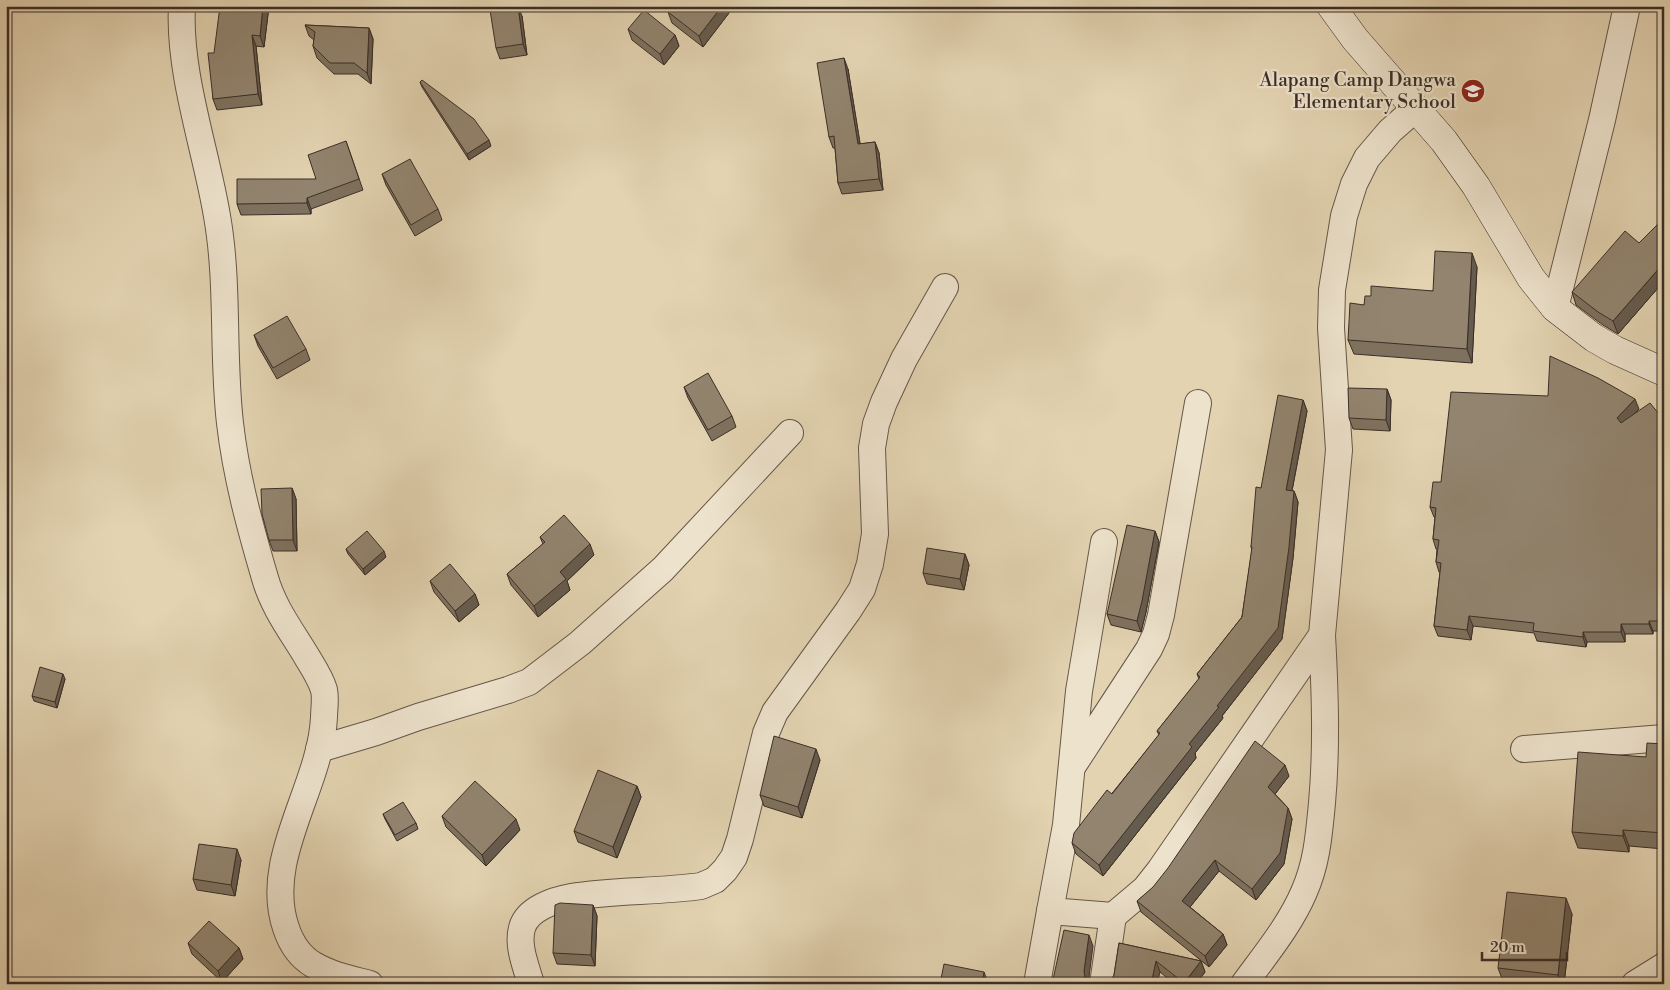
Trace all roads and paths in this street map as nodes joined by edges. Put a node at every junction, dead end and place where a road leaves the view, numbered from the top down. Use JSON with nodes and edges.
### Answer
{"nodes":[{"id":1,"x":182,"y":6,"type":"edge"},
{"id":2,"x":1331,"y":6,"type":"edge"},
{"id":3,"x":1627,"y":6,"type":"edge"},
{"id":4,"x":1415,"y":109,"type":"junction"},
{"id":5,"x":945,"y":287,"type":"dead end"},
{"id":6,"x":1555,"y":308,"type":"junction"},
{"id":7,"x":1664,"y":372,"type":"edge"},
{"id":8,"x":1198,"y":403,"type":"dead end"},
{"id":9,"x":790,"y":434,"type":"dead end"},
{"id":10,"x":1104,"y":542,"type":"dead end"},
{"id":11,"x":1322,"y":636,"type":"junction"},
{"id":12,"x":1664,"y":738,"type":"edge"},
{"id":13,"x":319,"y":749,"type":"junction"},
{"id":14,"x":1524,"y":749,"type":"dead end"},
{"id":15,"x":1072,"y":766,"type":"junction"},
{"id":16,"x":1050,"y":911,"type":"junction"},
{"id":17,"x":1113,"y":916,"type":"junction"},
{"id":18,"x":1271,"y":946,"type":"junction"},
{"id":19,"x":1664,"y":966,"type":"edge"},
{"id":20,"x":370,"y":984,"type":"edge"},
{"id":21,"x":531,"y":984,"type":"edge"},
{"id":22,"x":1036,"y":984,"type":"edge"},
{"id":23,"x":1103,"y":984,"type":"edge"},
{"id":24,"x":1244,"y":984,"type":"edge"},
{"id":25,"x":1268,"y":984,"type":"edge"},
{"id":26,"x":1635,"y":984,"type":"edge"}],
"edges":[{"from":1,"to":13,"type":"street"},
{"from":2,"to":4,"type":"main road"},
{"from":3,"to":6,"type":"street"},
{"from":4,"to":6,"type":"main road"},
{"from":4,"to":11,"type":"street"},
{"from":5,"to":21,"type":"street"},
{"from":6,"to":7,"type":"main road"},
{"from":8,"to":15,"type":"street"},
{"from":9,"to":13,"type":"street"},
{"from":10,"to":15,"type":"street"},
{"from":11,"to":17,"type":"street"},
{"from":11,"to":18,"type":"street"},
{"from":12,"to":14,"type":"street"},
{"from":13,"to":20,"type":"street"},
{"from":15,"to":16,"type":"street"},
{"from":16,"to":17,"type":"street"},
{"from":16,"to":22,"type":"street"},
{"from":17,"to":23,"type":"street"},
{"from":18,"to":24,"type":"street"},
{"from":18,"to":25,"type":"street"},
{"from":19,"to":26,"type":"street"}]}
